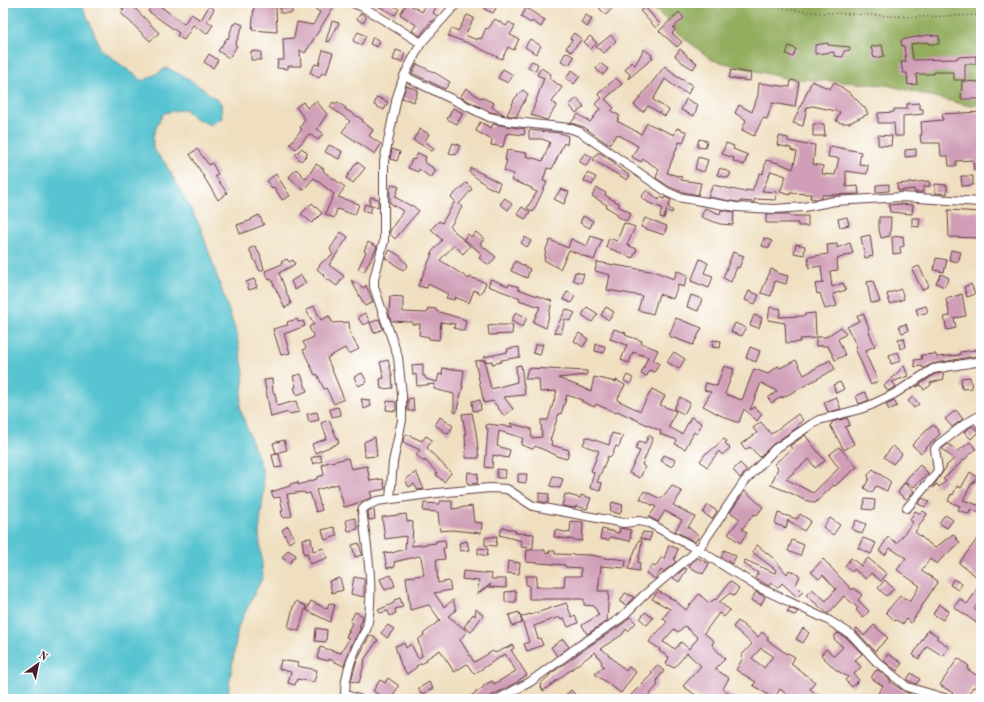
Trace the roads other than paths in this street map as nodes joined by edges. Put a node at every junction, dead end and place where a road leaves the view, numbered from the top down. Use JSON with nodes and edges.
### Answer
{"nodes":[{"id":1,"x":354,"y":3,"type":"edge"},
{"id":2,"x":456,"y":3,"type":"edge"},
{"id":3,"x":421,"y":43,"type":"junction"},
{"id":4,"x":404,"y":76,"type":"junction"},
{"id":5,"x":981,"y":202,"type":"edge"},
{"id":6,"x":981,"y":360,"type":"edge"},
{"id":7,"x":978,"y":416,"type":"edge"},
{"id":8,"x":981,"y":426,"type":"edge"},
{"id":9,"x":390,"y":499,"type":"junction"},
{"id":10,"x":907,"y":508,"type":"dead end"},
{"id":11,"x":698,"y":550,"type":"junction"},
{"id":12,"x":359,"y":699,"type":"edge"},
{"id":13,"x":498,"y":699,"type":"edge"},
{"id":14,"x":948,"y":699,"type":"edge"}],
"edges":[{"from":1,"to":3,"type":"street"},
{"from":2,"to":3,"type":"street"},
{"from":3,"to":4,"type":"street"},
{"from":4,"to":5,"type":"street"},
{"from":4,"to":9,"type":"street"},
{"from":6,"to":11,"type":"street"},
{"from":7,"to":8,"type":"street"},
{"from":7,"to":10,"type":"street"},
{"from":9,"to":11,"type":"street"},
{"from":9,"to":12,"type":"street"},
{"from":11,"to":13,"type":"street"},
{"from":11,"to":14,"type":"street"}]}
